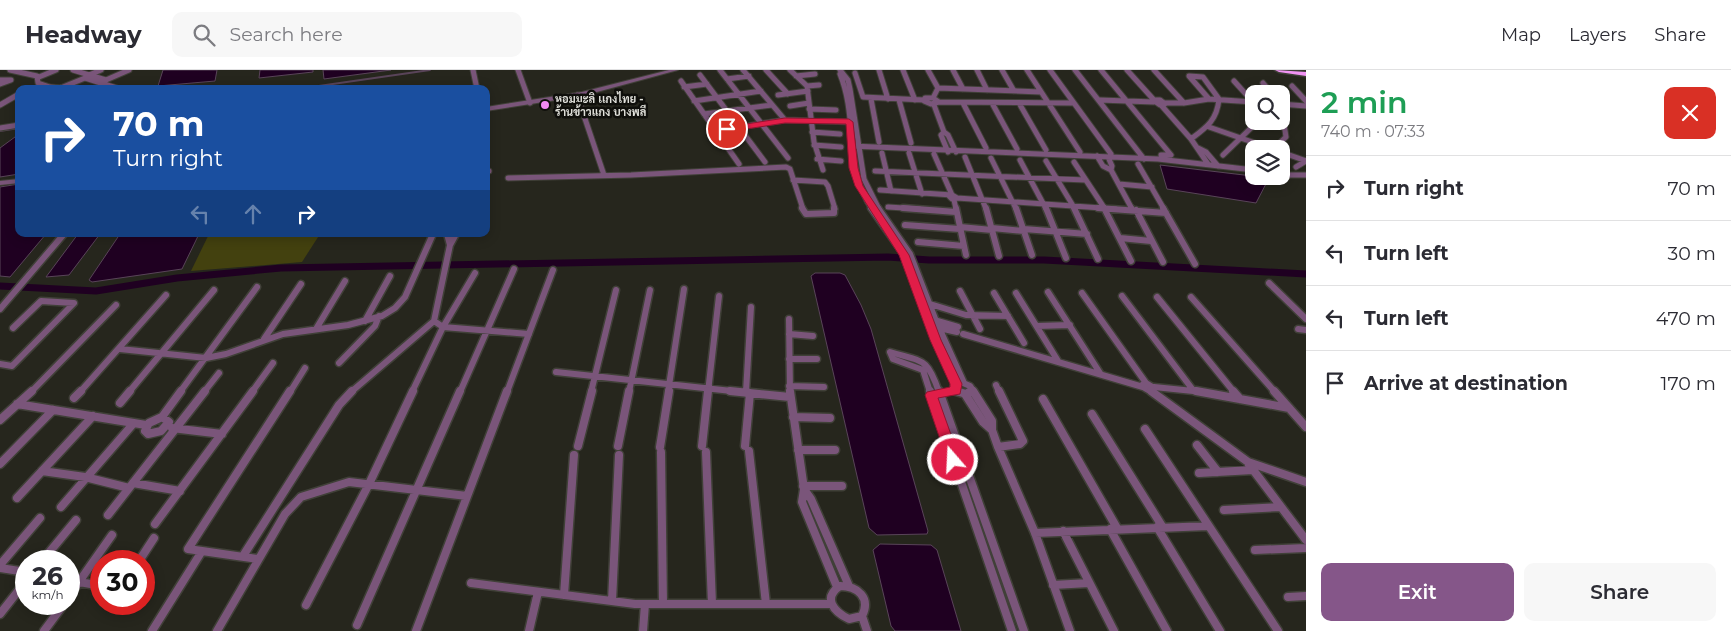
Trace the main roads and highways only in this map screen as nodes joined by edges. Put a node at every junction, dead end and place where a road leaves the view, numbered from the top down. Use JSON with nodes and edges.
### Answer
{"nodes":[{"id":1,"x":1279,"y":70,"type":"edge"},
{"id":2,"x":1291,"y":70,"type":"edge"},
{"id":3,"x":1306,"y":73,"type":"edge"}],
"edges":[{"from":1,"to":3,"type":"highway"},
{"from":2,"to":3,"type":"highway"}]}
